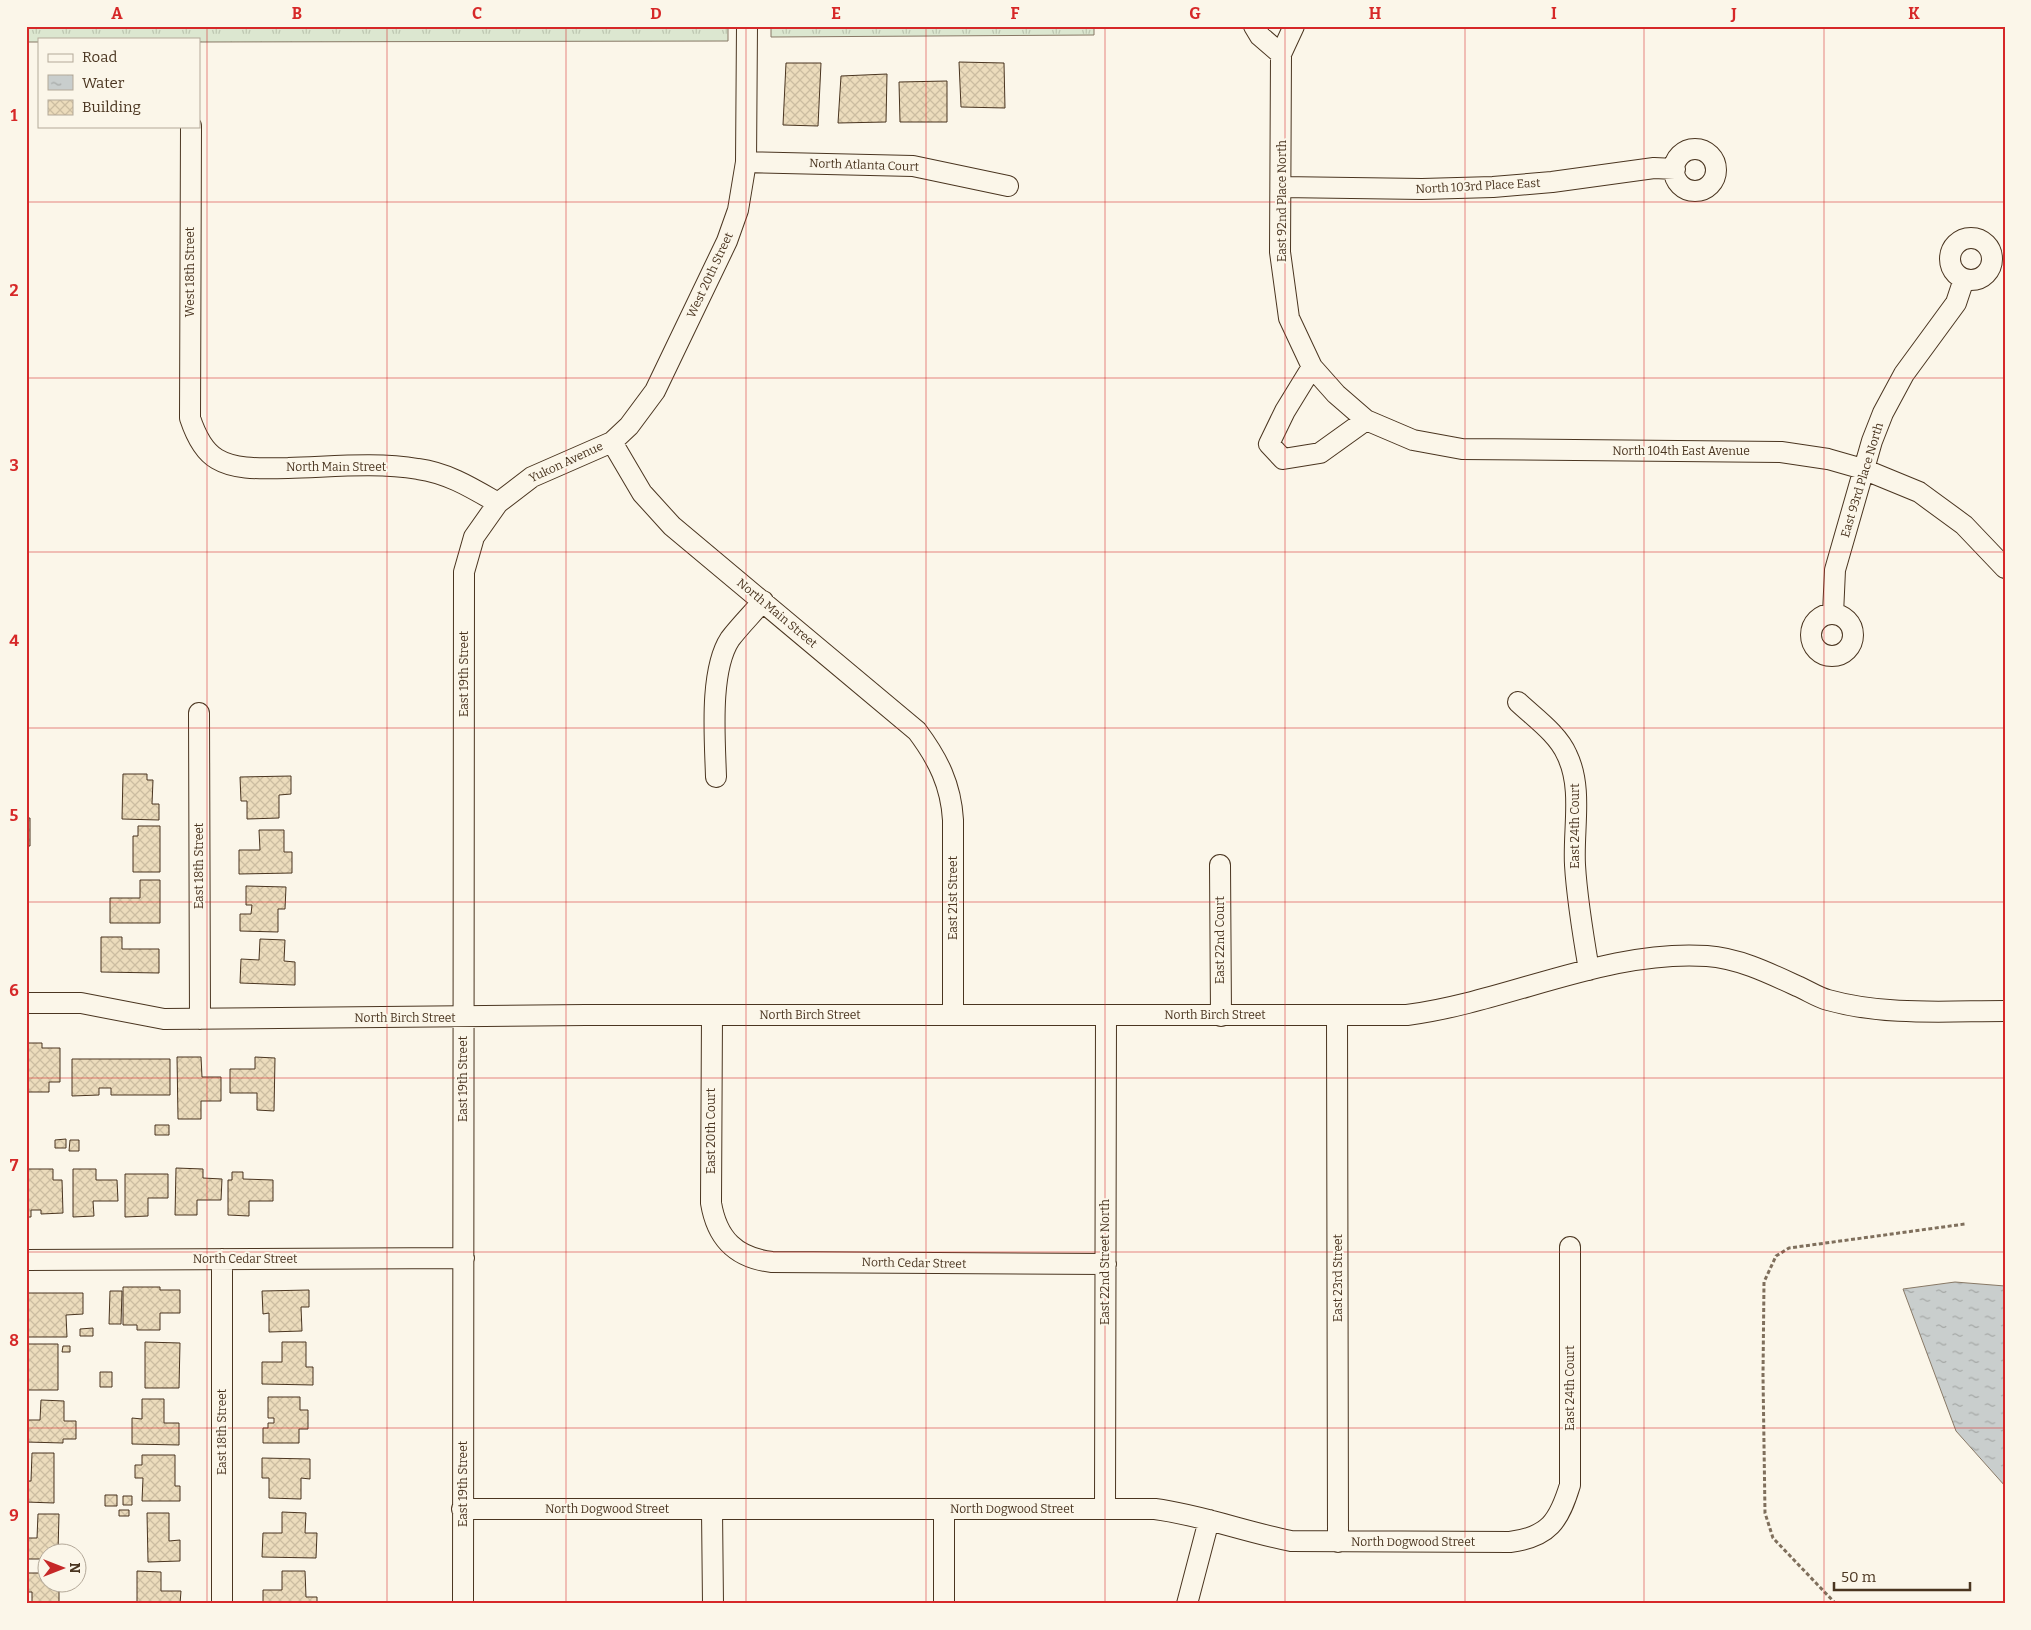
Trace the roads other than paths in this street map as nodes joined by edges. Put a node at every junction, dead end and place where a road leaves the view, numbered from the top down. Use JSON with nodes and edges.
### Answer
{"nodes":[{"id":1,"x":747,"y":26,"type":"edge"},
{"id":2,"x":1254,"y":26,"type":"edge"},
{"id":3,"x":1294,"y":26,"type":"edge"},
{"id":4,"x":1281,"y":54,"type":"junction"},
{"id":5,"x":191,"y":128,"type":"edge"},
{"id":6,"x":746,"y":162,"type":"junction"},
{"id":7,"x":1674,"y":169,"type":"dead end"},
{"id":8,"x":1008,"y":186,"type":"dead end"},
{"id":9,"x":1281,"y":187,"type":"junction"},
{"id":10,"x":1964,"y":279,"type":"dead end"},
{"id":11,"x":1312,"y":367,"type":"junction"},
{"id":12,"x":1336,"y":394,"type":"joint"},
{"id":13,"x":190,"y":418,"type":"joint"},
{"id":14,"x":1366,"y":420,"type":"junction"},
{"id":15,"x":612,"y":442,"type":"junction"},
{"id":16,"x":1863,"y":469,"type":"junction"},
{"id":17,"x":498,"y":503,"type":"junction"},
{"id":18,"x":2005,"y":568,"type":"edge"},
{"id":19,"x":763,"y":601,"type":"junction"},
{"id":20,"x":1833,"y":614,"type":"dead end"},
{"id":21,"x":1518,"y":702,"type":"dead end"},
{"id":22,"x":199,"y":713,"type":"dead end"},
{"id":23,"x":716,"y":777,"type":"dead end"},
{"id":24,"x":946,"y":780,"type":"joint"},
{"id":25,"x":1220,"y":865,"type":"dead end"},
{"id":26,"x":1589,"y":970,"type":"junction"},
{"id":27,"x":26,"y":1003,"type":"edge"},
{"id":28,"x":2005,"y":1011,"type":"edge"},
{"id":29,"x":712,"y":1015,"type":"junction"},
{"id":30,"x":953,"y":1015,"type":"junction"},
{"id":31,"x":1106,"y":1015,"type":"junction"},
{"id":32,"x":1337,"y":1015,"type":"junction"},
{"id":33,"x":1221,"y":1016,"type":"junction"},
{"id":34,"x":462,"y":1017,"type":"junction"},
{"id":35,"x":200,"y":1019,"type":"junction"},
{"id":36,"x":728,"y":1243,"type":"joint"},
{"id":37,"x":1570,"y":1247,"type":"dead end"},
{"id":38,"x":464,"y":1258,"type":"junction"},
{"id":39,"x":222,"y":1259,"type":"junction"},
{"id":40,"x":26,"y":1260,"type":"edge"},
{"id":41,"x":1106,"y":1264,"type":"junction"},
{"id":42,"x":462,"y":1509,"type":"junction"},
{"id":43,"x":944,"y":1509,"type":"junction"},
{"id":44,"x":1105,"y":1509,"type":"junction"},
{"id":45,"x":712,"y":1510,"type":"junction"},
{"id":46,"x":1209,"y":1520,"type":"junction"},
{"id":47,"x":1552,"y":1524,"type":"joint"},
{"id":48,"x":1338,"y":1542,"type":"junction"},
{"id":49,"x":222,"y":1604,"type":"edge"},
{"id":50,"x":463,"y":1604,"type":"edge"},
{"id":51,"x":713,"y":1604,"type":"edge"},
{"id":52,"x":944,"y":1604,"type":"edge"},
{"id":53,"x":1187,"y":1604,"type":"edge"}],
"edges":[{"from":1,"to":6,"type":"street","name":"West 20th Street"},
{"from":2,"to":4,"type":"street"},
{"from":3,"to":4,"type":"street","name":"East 92nd Place North"},
{"from":4,"to":9,"type":"street","name":"East 92nd Place North"},
{"from":5,"to":13,"type":"street","name":"West 18th Street"},
{"from":6,"to":8,"type":"street","name":"North Atlanta Court"},
{"from":6,"to":15,"type":"street","name":"West 20th Street"},
{"from":7,"to":9,"type":"street","name":"North 103rd Place East"},
{"from":9,"to":11,"type":"street","name":"East 92nd Place North"},
{"from":10,"to":16,"type":"street","name":"East 93rd Place North"},
{"from":11,"to":12,"type":"street","name":"East 92nd Place North"},
{"from":11,"to":14,"type":"street"},
{"from":12,"to":14,"type":"street","name":"North 104th East Avenue"},
{"from":13,"to":17,"type":"street","name":"North Main Street"},
{"from":14,"to":16,"type":"street","name":"North 104th East Avenue"},
{"from":15,"to":17,"type":"street","name":"Yukon Avenue"},
{"from":15,"to":19,"type":"street","name":"North Main Street"},
{"from":16,"to":18,"type":"street","name":"North 104th East Avenue"},
{"from":16,"to":20,"type":"street","name":"East 93rd Place North"},
{"from":17,"to":34,"type":"street","name":"East 19th Street"},
{"from":19,"to":23,"type":"street"},
{"from":19,"to":24,"type":"street","name":"North Main Street"},
{"from":21,"to":26,"type":"street","name":"East 24th Court"},
{"from":22,"to":35,"type":"street","name":"East 18th Street"},
{"from":24,"to":30,"type":"street","name":"East 21st Street"},
{"from":25,"to":33,"type":"street","name":"East 22nd Court"},
{"from":26,"to":28,"type":"street","name":"North Birch Street"},
{"from":26,"to":32,"type":"street","name":"North Birch Street"},
{"from":27,"to":35,"type":"street","name":"North Birch Street"},
{"from":29,"to":30,"type":"street","name":"North Birch Street"},
{"from":29,"to":34,"type":"street","name":"North Birch Street"},
{"from":29,"to":36,"type":"street","name":"East 20th Court"},
{"from":30,"to":31,"type":"street","name":"North Birch Street"},
{"from":31,"to":33,"type":"street","name":"North Birch Street"},
{"from":31,"to":41,"type":"street","name":"East 22nd Street North"},
{"from":32,"to":33,"type":"street","name":"North Birch Street"},
{"from":32,"to":48,"type":"street","name":"East 23rd Street"},
{"from":34,"to":35,"type":"street","name":"North Birch Street"},
{"from":34,"to":38,"type":"street","name":"East 19th Street"},
{"from":36,"to":41,"type":"street","name":"North Cedar Street"},
{"from":37,"to":47,"type":"street","name":"East 24th Court"},
{"from":38,"to":39,"type":"street","name":"North Cedar Street"},
{"from":38,"to":42,"type":"street","name":"East 19th Street"},
{"from":39,"to":40,"type":"street","name":"North Cedar Street"},
{"from":39,"to":49,"type":"street","name":"East 18th Street"},
{"from":41,"to":44,"type":"street","name":"East 22nd Street North"},
{"from":42,"to":45,"type":"street","name":"North Dogwood Street"},
{"from":42,"to":50,"type":"street","name":"East 19th Street"},
{"from":43,"to":44,"type":"street","name":"North Dogwood Street"},
{"from":43,"to":45,"type":"street","name":"North Dogwood Street"},
{"from":43,"to":52,"type":"street"},
{"from":44,"to":46,"type":"street","name":"North Dogwood Street"},
{"from":45,"to":51,"type":"street"},
{"from":46,"to":48,"type":"street","name":"North Dogwood Street"},
{"from":46,"to":53,"type":"street"},
{"from":47,"to":48,"type":"street","name":"North Dogwood Street"}]}
